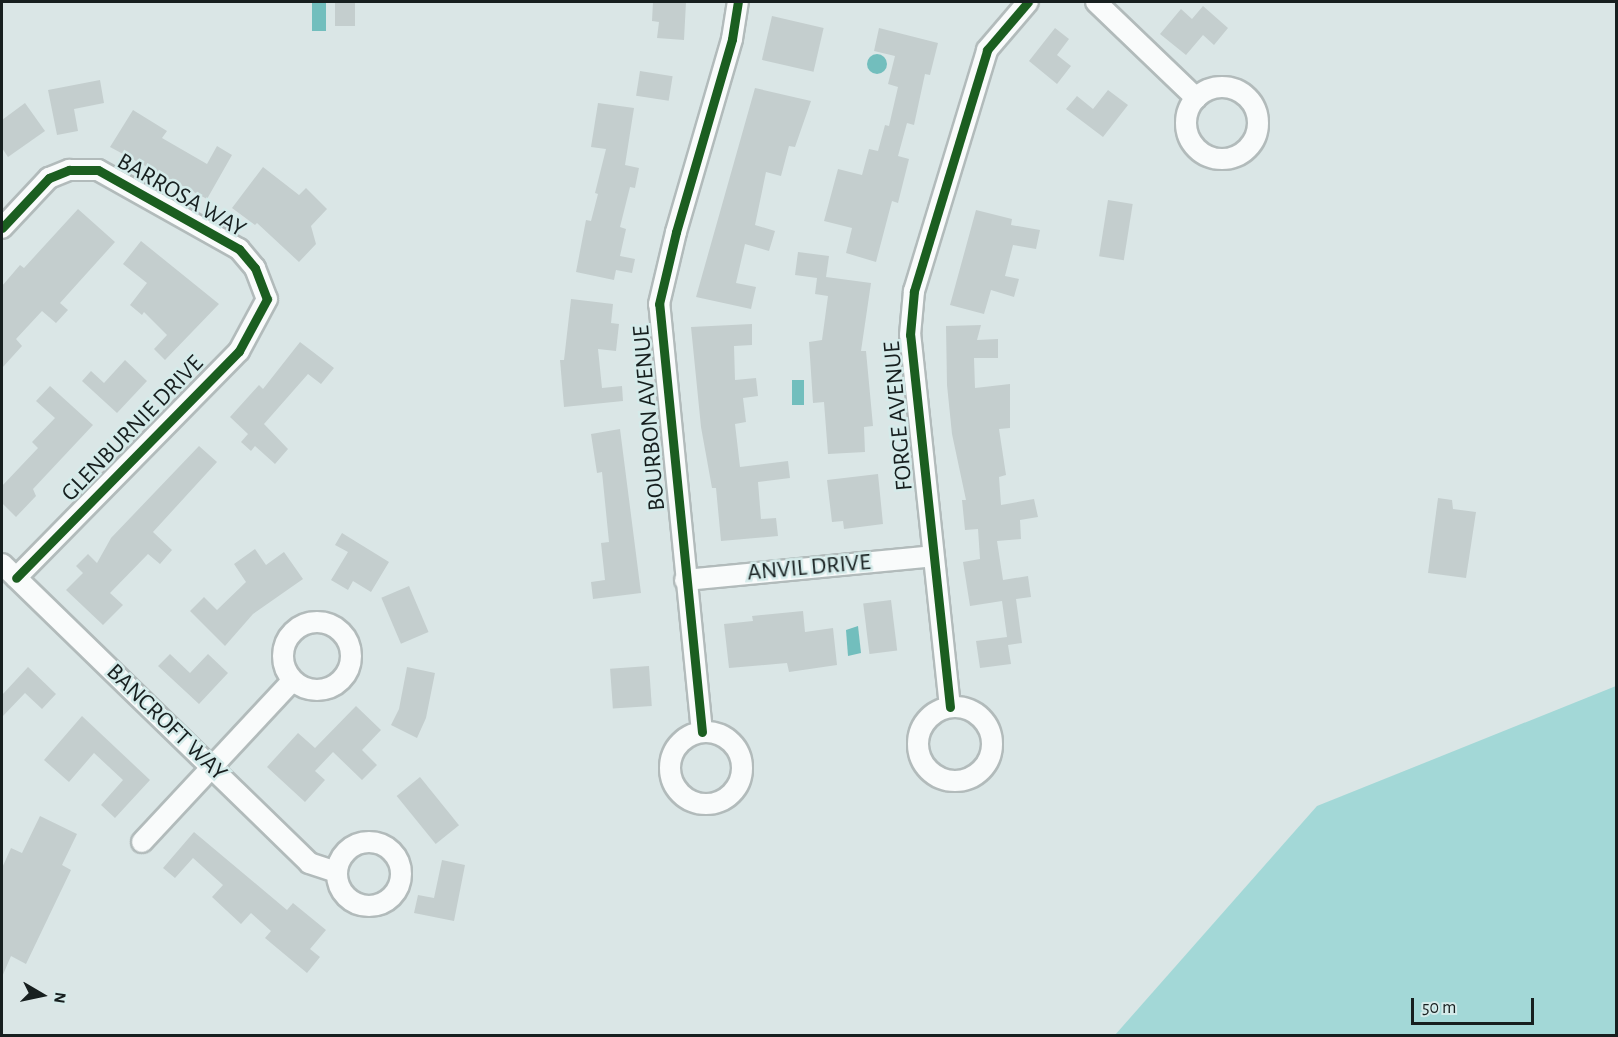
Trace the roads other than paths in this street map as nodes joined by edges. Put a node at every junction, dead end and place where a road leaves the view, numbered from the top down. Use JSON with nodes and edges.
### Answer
{"nodes":[{"id":1,"x":738,"y":2,"type":"edge"},
{"id":2,"x":1028,"y":2,"type":"edge"},
{"id":3,"x":1096,"y":2,"type":"edge"},
{"id":4,"x":1196,"y":98,"type":"dead end"},
{"id":5,"x":2,"y":228,"type":"edge"},
{"id":6,"x":267,"y":299,"type":"joint"},
{"id":7,"x":933,"y":556,"type":"junction"},
{"id":8,"x":9,"y":571,"type":"edge"},
{"id":9,"x":685,"y":580,"type":"junction"},
{"id":10,"x":292,"y":681,"type":"dead end"},
{"id":11,"x":950,"y":707,"type":"dead end"},
{"id":12,"x":702,"y":732,"type":"dead end"},
{"id":13,"x":213,"y":769,"type":"junction"},
{"id":14,"x":142,"y":842,"type":"dead end"},
{"id":15,"x":336,"y":872,"type":"dead end"}],
"edges":[{"from":1,"to":9,"type":"street","name":"BOURBON AVENUE"},
{"from":2,"to":7,"type":"street","name":"FORGE AVENUE"},
{"from":3,"to":4,"type":"street"},
{"from":5,"to":6,"type":"street","name":"BARROSA WAY"},
{"from":6,"to":8,"type":"street","name":"GLENBURNIE DRIVE"},
{"from":7,"to":9,"type":"street","name":"ANVIL DRIVE"},
{"from":7,"to":11,"type":"street","name":"FORGE AVENUE"},
{"from":8,"to":13,"type":"street","name":"BANCROFT WAY"},
{"from":9,"to":12,"type":"street","name":"BOURBON AVENUE"},
{"from":10,"to":13,"type":"street"},
{"from":13,"to":14,"type":"street"},
{"from":13,"to":15,"type":"street","name":"BANCROFT WAY"}]}
